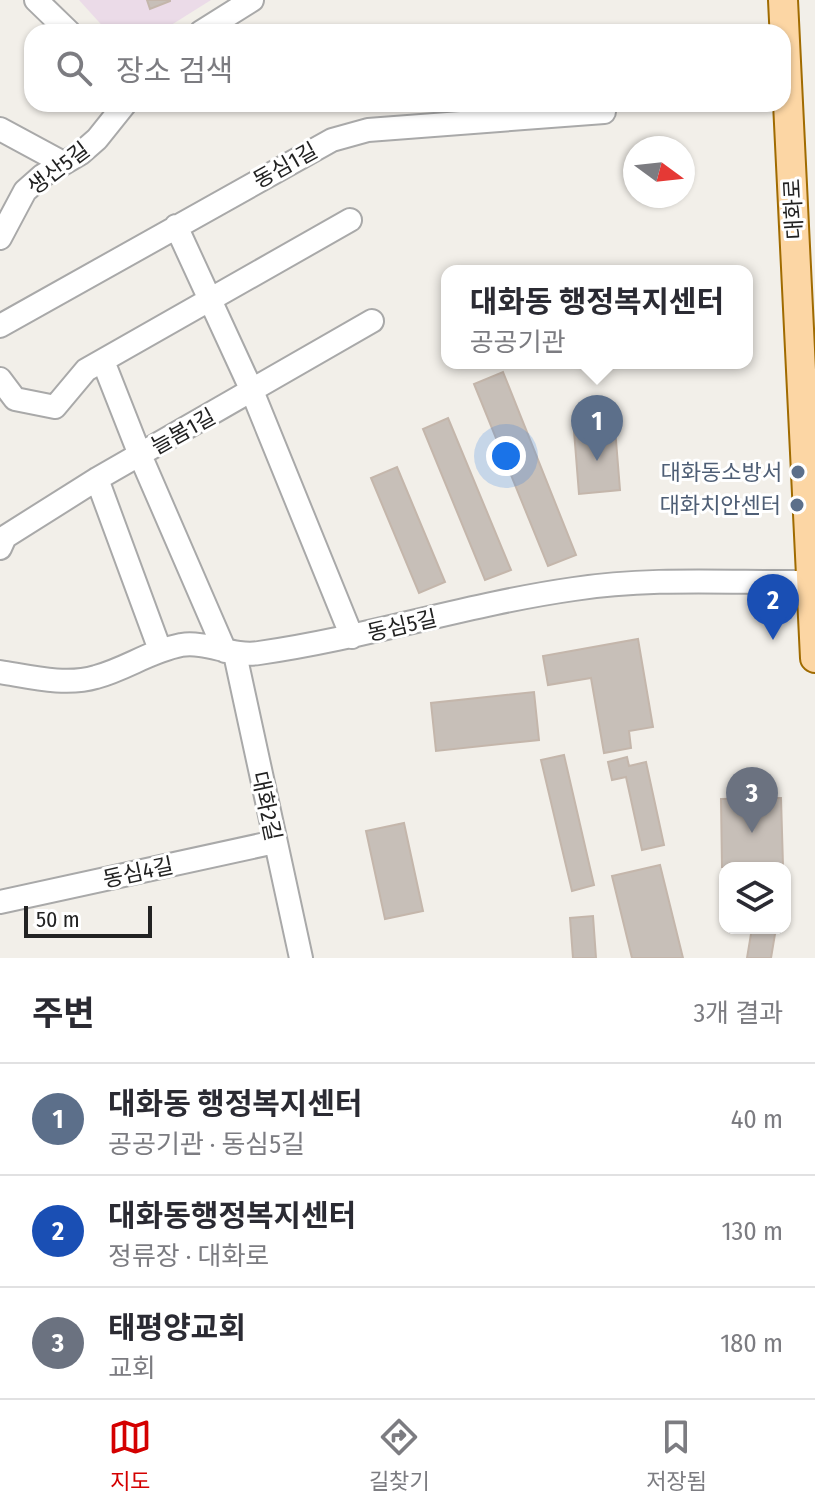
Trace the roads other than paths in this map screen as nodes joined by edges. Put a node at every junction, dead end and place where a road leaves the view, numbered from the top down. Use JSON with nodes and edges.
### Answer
{"nodes":[{"id":1,"x":36,"y":0,"type":"edge"},
{"id":2,"x":252,"y":0,"type":"edge"},
{"id":3,"x":783,"y":0,"type":"edge"},
{"id":4,"x":61,"y":24,"type":"edge"},
{"id":5,"x":214,"y":24,"type":"edge"},
{"id":6,"x":784,"y":24,"type":"edge"},
{"id":7,"x":119,"y":112,"type":"edge"},
{"id":8,"x":604,"y":112,"type":"dead end"},
{"id":9,"x":788,"y":112,"type":"edge"},
{"id":10,"x":0,"y":129,"type":"edge"},
{"id":11,"x":63,"y":163,"type":"junction"},
{"id":12,"x":350,"y":220,"type":"dead end"},
{"id":13,"x":176,"y":226,"type":"junction"},
{"id":14,"x":0,"y":238,"type":"edge"},
{"id":15,"x":210,"y":300,"type":"junction"},
{"id":16,"x":372,"y":321,"type":"dead end"},
{"id":17,"x":0,"y":326,"type":"edge"},
{"id":18,"x":103,"y":361,"type":"junction"},
{"id":19,"x":0,"y":379,"type":"edge"},
{"id":20,"x":252,"y":391,"type":"junction"},
{"id":21,"x":140,"y":455,"type":"junction"},
{"id":22,"x":97,"y":479,"type":"junction"},
{"id":23,"x":2,"y":539,"type":"edge"},
{"id":24,"x":811,"y":582,"type":"junction"},
{"id":25,"x":352,"y":637,"type":"junction"},
{"id":26,"x":160,"y":650,"type":"junction"},
{"id":27,"x":230,"y":652,"type":"junction"},
{"id":28,"x":815,"y":658,"type":"edge"},
{"id":29,"x":0,"y":672,"type":"edge"},
{"id":30,"x":275,"y":842,"type":"junction"},
{"id":31,"x":0,"y":902,"type":"edge"},
{"id":32,"x":301,"y":958,"type":"edge"}],
"edges":[{"from":1,"to":4,"type":"street"},
{"from":2,"to":5,"type":"street"},
{"from":3,"to":6,"type":"main road","name":"대화로"},
{"from":7,"to":11,"type":"street","name":"생산5길"},
{"from":8,"to":13,"type":"street","name":"동심1길"},
{"from":9,"to":24,"type":"main road","name":"대화로"},
{"from":10,"to":11,"type":"street"},
{"from":11,"to":14,"type":"street","name":"생산5길"},
{"from":12,"to":15,"type":"street"},
{"from":13,"to":15,"type":"street"},
{"from":13,"to":17,"type":"street","name":"동심1길"},
{"from":15,"to":18,"type":"street"},
{"from":15,"to":20,"type":"street"},
{"from":16,"to":20,"type":"street","name":"늘봄1길"},
{"from":18,"to":19,"type":"street"},
{"from":18,"to":21,"type":"street","name":"대화2길"},
{"from":20,"to":21,"type":"street","name":"늘봄1길"},
{"from":20,"to":25,"type":"street"},
{"from":21,"to":22,"type":"street","name":"늘봄1길"},
{"from":21,"to":27,"type":"street","name":"대화2길"},
{"from":22,"to":23,"type":"street","name":"늘봄1길"},
{"from":22,"to":26,"type":"street"},
{"from":24,"to":25,"type":"street","name":"동심5길"},
{"from":24,"to":28,"type":"main road","name":"대화로"},
{"from":25,"to":27,"type":"street","name":"동심5길"},
{"from":26,"to":27,"type":"street","name":"동심5길"},
{"from":26,"to":29,"type":"street","name":"동심5길"},
{"from":27,"to":30,"type":"street","name":"대화2길"},
{"from":30,"to":31,"type":"street","name":"동심4길"},
{"from":30,"to":32,"type":"street","name":"대화2길"}]}
